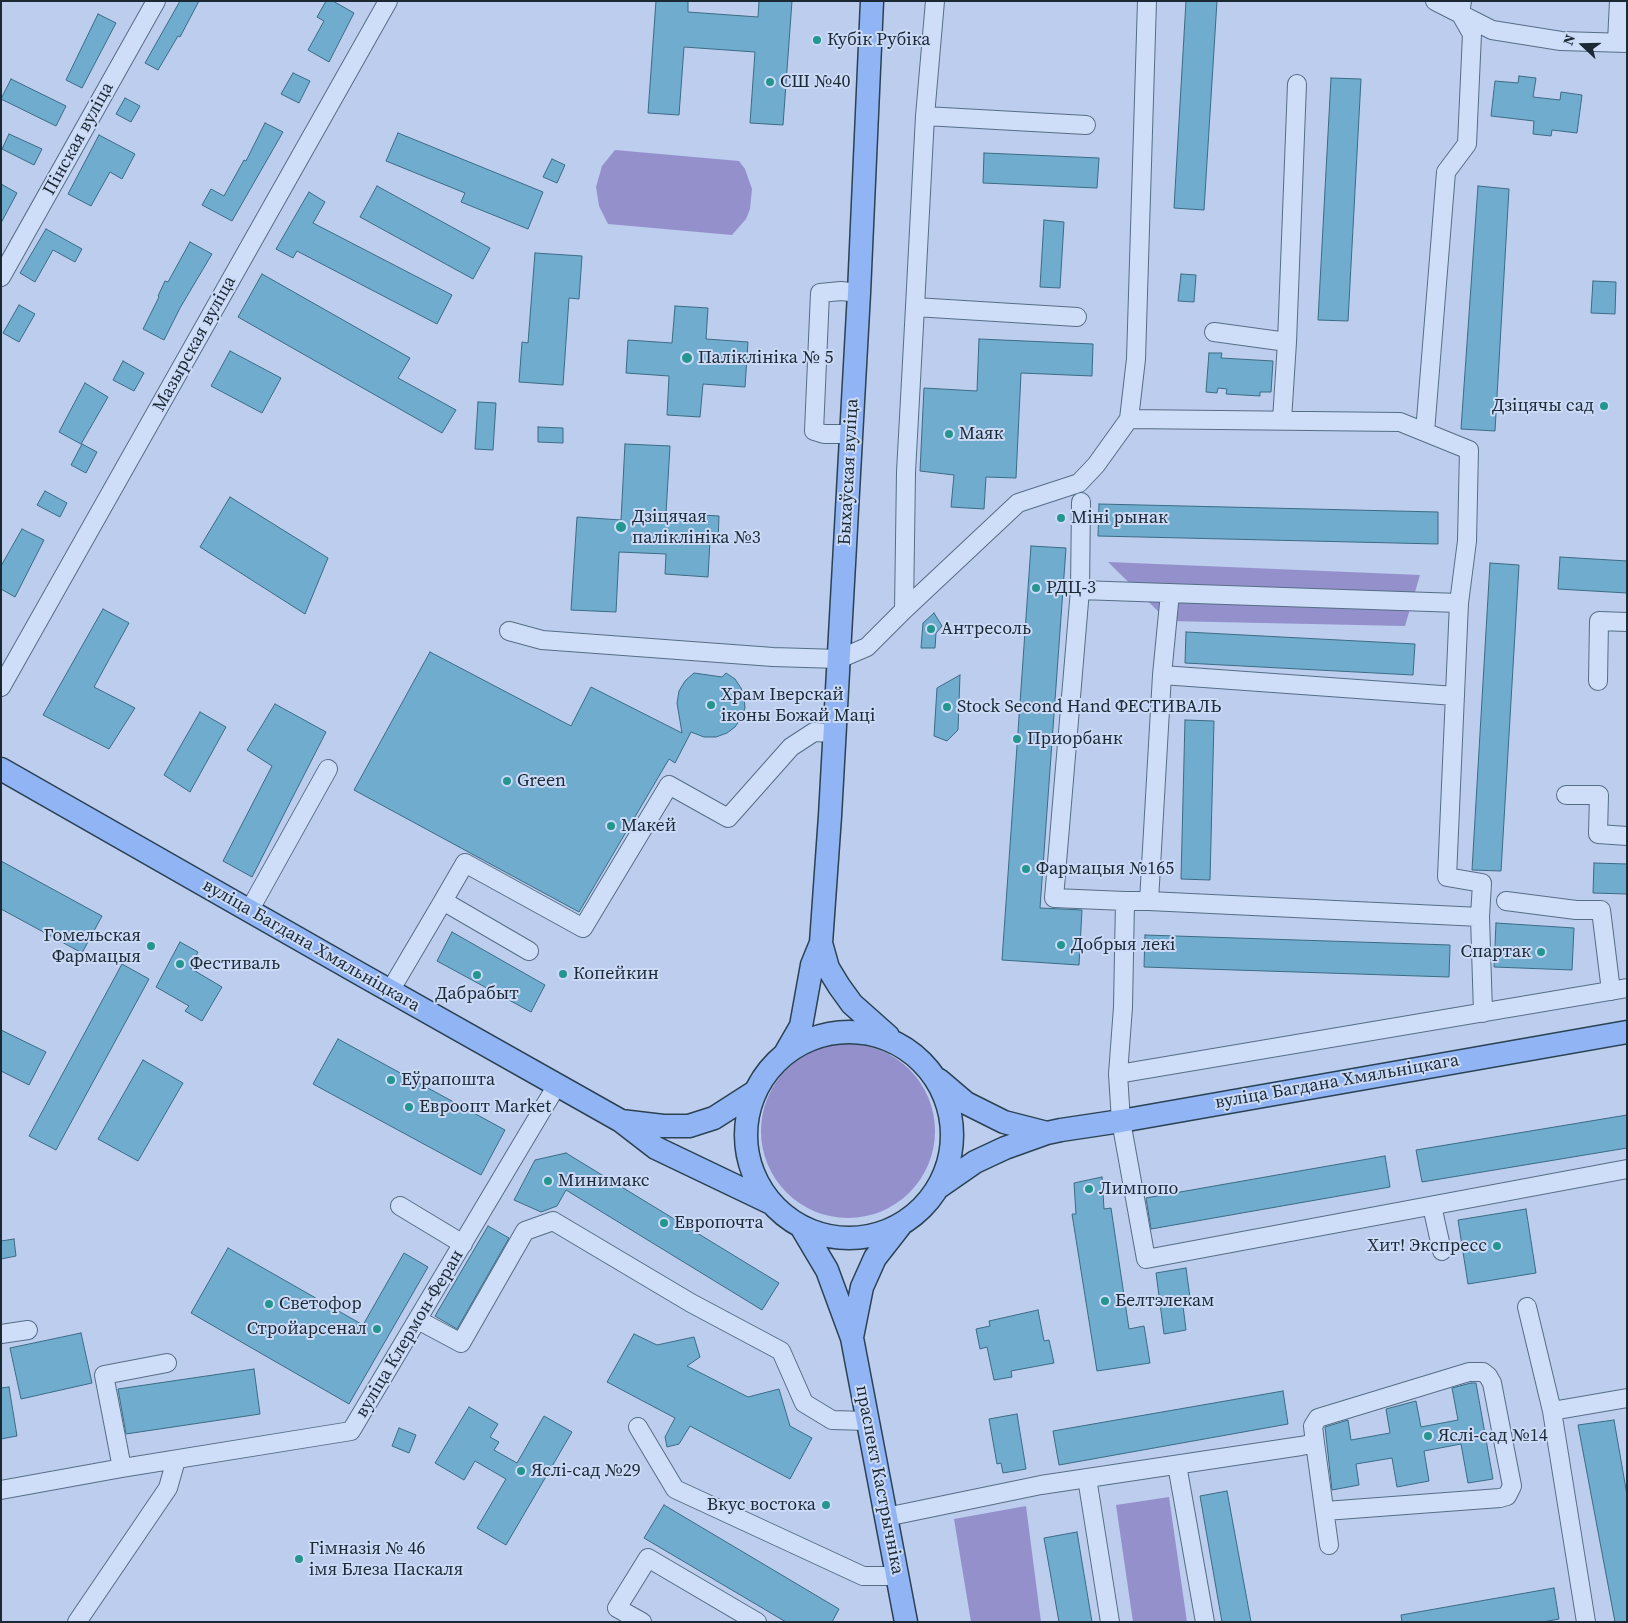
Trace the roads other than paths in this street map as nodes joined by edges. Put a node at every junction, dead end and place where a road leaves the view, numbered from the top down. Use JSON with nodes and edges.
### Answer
{"nodes":[{"id":1,"x":156,"y":1,"type":"edge"},
{"id":2,"x":388,"y":1,"type":"edge"},
{"id":3,"x":872,"y":1,"type":"edge"},
{"id":4,"x":935,"y":1,"type":"edge"},
{"id":5,"x":1147,"y":1,"type":"edge"},
{"id":6,"x":1435,"y":1,"type":"edge"},
{"id":7,"x":1620,"y":1,"type":"edge"},
{"id":8,"x":1461,"y":7,"type":"edge"},
{"id":9,"x":1622,"y":43,"type":"edge"},
{"id":10,"x":1297,"y":84,"type":"dead end"},
{"id":11,"x":925,"y":116,"type":"junction"},
{"id":12,"x":1086,"y":125,"type":"dead end"},
{"id":13,"x":1,"y":276,"type":"edge"},
{"id":14,"x":859,"y":293,"type":"junction"},
{"id":15,"x":915,"y":307,"type":"junction"},
{"id":16,"x":1078,"y":317,"type":"dead end"},
{"id":17,"x":1214,"y":332,"type":"dead end"},
{"id":18,"x":1287,"y":342,"type":"junction"},
{"id":19,"x":1130,"y":419,"type":"junction"},
{"id":20,"x":1282,"y":420,"type":"junction"},
{"id":21,"x":1425,"y":432,"type":"junction"},
{"id":22,"x":850,"y":434,"type":"junction"},
{"id":23,"x":1081,"y":502,"type":"dead end"},
{"id":24,"x":1080,"y":590,"type":"junction"},
{"id":25,"x":1170,"y":593,"type":"junction"},
{"id":26,"x":1459,"y":603,"type":"junction"},
{"id":27,"x":904,"y":610,"type":"junction"},
{"id":28,"x":1627,"y":622,"type":"edge"},
{"id":29,"x":509,"y":631,"type":"dead end"},
{"id":30,"x":839,"y":659,"type":"junction"},
{"id":31,"x":1162,"y":675,"type":"junction"},
{"id":32,"x":1598,"y":681,"type":"dead end"},
{"id":33,"x":1,"y":687,"type":"edge"},
{"id":34,"x":1455,"y":696,"type":"junction"},
{"id":35,"x":834,"y":732,"type":"junction"},
{"id":36,"x":1,"y":769,"type":"edge"},
{"id":37,"x":328,"y":769,"type":"dead end"},
{"id":38,"x":1566,"y":794,"type":"dead end"},
{"id":39,"x":1627,"y":836,"type":"edge"},
{"id":40,"x":443,"y":901,"type":"junction"},
{"id":41,"x":1125,"y":901,"type":"junction"},
{"id":42,"x":1149,"y":901,"type":"junction"},
{"id":43,"x":1506,"y":901,"type":"dead end"},
{"id":44,"x":249,"y":910,"type":"junction"},
{"id":45,"x":1480,"y":917,"type":"junction"},
{"id":46,"x":820,"y":943,"type":"junction"},
{"id":47,"x":529,"y":951,"type":"dead end"},
{"id":48,"x":1619,"y":990,"type":"edge"},
{"id":49,"x":390,"y":992,"type":"junction"},
{"id":50,"x":1484,"y":1013,"type":"junction"},
{"id":51,"x":1627,"y":1032,"type":"edge"},
{"id":52,"x":893,"y":1040,"type":"junction"},
{"id":53,"x":786,"y":1052,"type":"junction"},
{"id":54,"x":1118,"y":1074,"type":"junction"},
{"id":55,"x":937,"y":1078,"type":"junction"},
{"id":56,"x":557,"y":1085,"type":"junction"},
{"id":57,"x":753,"y":1093,"type":"junction"},
{"id":58,"x":621,"y":1121,"type":"junction"},
{"id":59,"x":1120,"y":1121,"type":"junction"},
{"id":60,"x":1047,"y":1133,"type":"junction"},
{"id":61,"x":1627,"y":1170,"type":"edge"},
{"id":62,"x":939,"y":1187,"type":"junction"},
{"id":63,"x":771,"y":1204,"type":"junction"},
{"id":64,"x":400,"y":1206,"type":"dead end"},
{"id":65,"x":1432,"y":1206,"type":"junction"},
{"id":66,"x":900,"y":1226,"type":"junction"},
{"id":67,"x":802,"y":1228,"type":"junction"},
{"id":68,"x":464,"y":1244,"type":"junction"},
{"id":69,"x":1442,"y":1250,"type":"dead end"},
{"id":70,"x":1527,"y":1307,"type":"dead end"},
{"id":71,"x":418,"y":1320,"type":"junction"},
{"id":72,"x":28,"y":1330,"type":"dead end"},
{"id":73,"x":1,"y":1334,"type":"edge"},
{"id":74,"x":852,"y":1338,"type":"junction"},
{"id":75,"x":167,"y":1363,"type":"dead end"},
{"id":76,"x":1627,"y":1398,"type":"edge"},
{"id":77,"x":1552,"y":1411,"type":"junction"},
{"id":78,"x":868,"y":1421,"type":"junction"},
{"id":79,"x":638,"y":1427,"type":"dead end"},
{"id":80,"x":1315,"y":1443,"type":"junction"},
{"id":81,"x":176,"y":1460,"type":"junction"},
{"id":82,"x":1177,"y":1465,"type":"junction"},
{"id":83,"x":122,"y":1468,"type":"junction"},
{"id":84,"x":1087,"y":1478,"type":"junction"},
{"id":85,"x":1,"y":1490,"type":"edge"},
{"id":86,"x":1325,"y":1510,"type":"junction"},
{"id":87,"x":886,"y":1517,"type":"junction"},
{"id":88,"x":1329,"y":1545,"type":"dead end"},
{"id":89,"x":898,"y":1576,"type":"junction"},
{"id":90,"x":77,"y":1622,"type":"edge"},
{"id":91,"x":642,"y":1622,"type":"edge"},
{"id":92,"x":757,"y":1622,"type":"edge"},
{"id":93,"x":906,"y":1622,"type":"edge"},
{"id":94,"x":1110,"y":1622,"type":"edge"},
{"id":95,"x":1205,"y":1622,"type":"edge"},
{"id":96,"x":1586,"y":1622,"type":"edge"}],
"edges":[{"from":1,"to":13,"type":"street","name":"Пінская вуліца"},
{"from":2,"to":33,"type":"street","name":"Мазырская вуліца"},
{"from":3,"to":14,"type":"main road","name":"Быхаўская вуліца"},
{"from":4,"to":11,"type":"street"},
{"from":5,"to":19,"type":"street"},
{"from":6,"to":8,"type":"street"},
{"from":7,"to":9,"type":"street"},
{"from":8,"to":9,"type":"street"},
{"from":8,"to":21,"type":"street"},
{"from":10,"to":18,"type":"street"},
{"from":11,"to":12,"type":"street"},
{"from":11,"to":15,"type":"street"},
{"from":14,"to":22,"type":"main road","name":"Быхаўская вуліца"},
{"from":14,"to":22,"type":"street"},
{"from":15,"to":16,"type":"street"},
{"from":15,"to":27,"type":"street"},
{"from":17,"to":18,"type":"street"},
{"from":18,"to":20,"type":"street"},
{"from":19,"to":20,"type":"street"},
{"from":19,"to":27,"type":"street"},
{"from":20,"to":21,"type":"street"},
{"from":21,"to":26,"type":"street"},
{"from":22,"to":30,"type":"main road","name":"Быхаўская вуліца"},
{"from":23,"to":24,"type":"street"},
{"from":24,"to":25,"type":"street"},
{"from":24,"to":41,"type":"street"},
{"from":25,"to":26,"type":"street"},
{"from":25,"to":31,"type":"street"},
{"from":26,"to":34,"type":"street"},
{"from":27,"to":30,"type":"street"},
{"from":28,"to":32,"type":"street"},
{"from":29,"to":30,"type":"street"},
{"from":30,"to":35,"type":"main road","name":"Быхаўская вуліца"},
{"from":31,"to":34,"type":"street"},
{"from":31,"to":42,"type":"street"},
{"from":34,"to":45,"type":"street"},
{"from":35,"to":40,"type":"street"},
{"from":35,"to":46,"type":"main road","name":"Быхаўская вуліца"},
{"from":36,"to":44,"type":"main road","name":"вуліца Багдана Хмяльніцкага"},
{"from":37,"to":44,"type":"street"},
{"from":38,"to":39,"type":"street"},
{"from":40,"to":47,"type":"street"},
{"from":40,"to":49,"type":"street"},
{"from":41,"to":42,"type":"street"},
{"from":41,"to":54,"type":"street"},
{"from":42,"to":45,"type":"street"},
{"from":43,"to":48,"type":"street"},
{"from":44,"to":49,"type":"main road","name":"вуліца Багдана Хмяльніцкага"},
{"from":45,"to":50,"type":"street"},
{"from":46,"to":52,"type":"main road","name":"Быхаўская вуліца"},
{"from":46,"to":53,"type":"main road","name":"Быхаўская вуліца"},
{"from":48,"to":50,"type":"street"},
{"from":49,"to":56,"type":"main road","name":"вуліца Багдана Хмяльніцкага"},
{"from":50,"to":54,"type":"street"},
{"from":51,"to":59,"type":"main road","name":"вуліца Багдана Хмяльніцкага"},
{"from":52,"to":53,"type":"main road"},
{"from":52,"to":55,"type":"main road"},
{"from":53,"to":57,"type":"main road"},
{"from":54,"to":59,"type":"street"},
{"from":55,"to":60,"type":"main road","name":"вуліца Багдана Хмяльніцкага"},
{"from":55,"to":62,"type":"main road"},
{"from":56,"to":58,"type":"main road","name":"вуліца Багдана Хмяльніцкага"},
{"from":56,"to":68,"type":"street","name":"вуліца Клермон-Феран"},
{"from":57,"to":58,"type":"main road","name":"вуліца Багдана Хмяльніцкага"},
{"from":57,"to":63,"type":"main road"},
{"from":58,"to":63,"type":"main road","name":"вуліца Багдана Хмяльніцкага"},
{"from":59,"to":60,"type":"main road","name":"вуліца Багдана Хмяльніцкага"},
{"from":59,"to":65,"type":"street"},
{"from":60,"to":62,"type":"main road","name":"вуліца Багдана Хмяльніцкага"},
{"from":61,"to":65,"type":"street"},
{"from":62,"to":66,"type":"main road"},
{"from":63,"to":67,"type":"main road"},
{"from":64,"to":68,"type":"street"},
{"from":65,"to":69,"type":"street"},
{"from":66,"to":67,"type":"main road"},
{"from":66,"to":74,"type":"main road","name":"праспект Кастрычніка"},
{"from":67,"to":74,"type":"main road","name":"праспект Кастрычніка"},
{"from":68,"to":71,"type":"street","name":"вуліца Клермон-Феран"},
{"from":70,"to":77,"type":"street"},
{"from":71,"to":78,"type":"street"},
{"from":71,"to":81,"type":"street","name":"вуліца Клермон-Феран"},
{"from":72,"to":73,"type":"street"},
{"from":74,"to":78,"type":"main road","name":"праспект Кастрычніка"},
{"from":75,"to":83,"type":"street"},
{"from":76,"to":77,"type":"street"},
{"from":77,"to":96,"type":"street"},
{"from":78,"to":87,"type":"main road","name":"праспект Кастрычніка"},
{"from":79,"to":89,"type":"street"},
{"from":80,"to":82,"type":"street"},
{"from":80,"to":86,"type":"street"},
{"from":80,"to":86,"type":"street"},
{"from":81,"to":83,"type":"street","name":"вуліца Клермон-Феран"},
{"from":81,"to":90,"type":"street"},
{"from":82,"to":84,"type":"street"},
{"from":82,"to":95,"type":"street"},
{"from":83,"to":85,"type":"street","name":"вуліца Клермон-Феран"},
{"from":84,"to":87,"type":"street"},
{"from":84,"to":94,"type":"street"},
{"from":86,"to":88,"type":"street"},
{"from":87,"to":89,"type":"main road","name":"праспект Кастрычніка"},
{"from":89,"to":93,"type":"main road","name":"праспект Кастрычніка"},
{"from":91,"to":92,"type":"street"}]}
